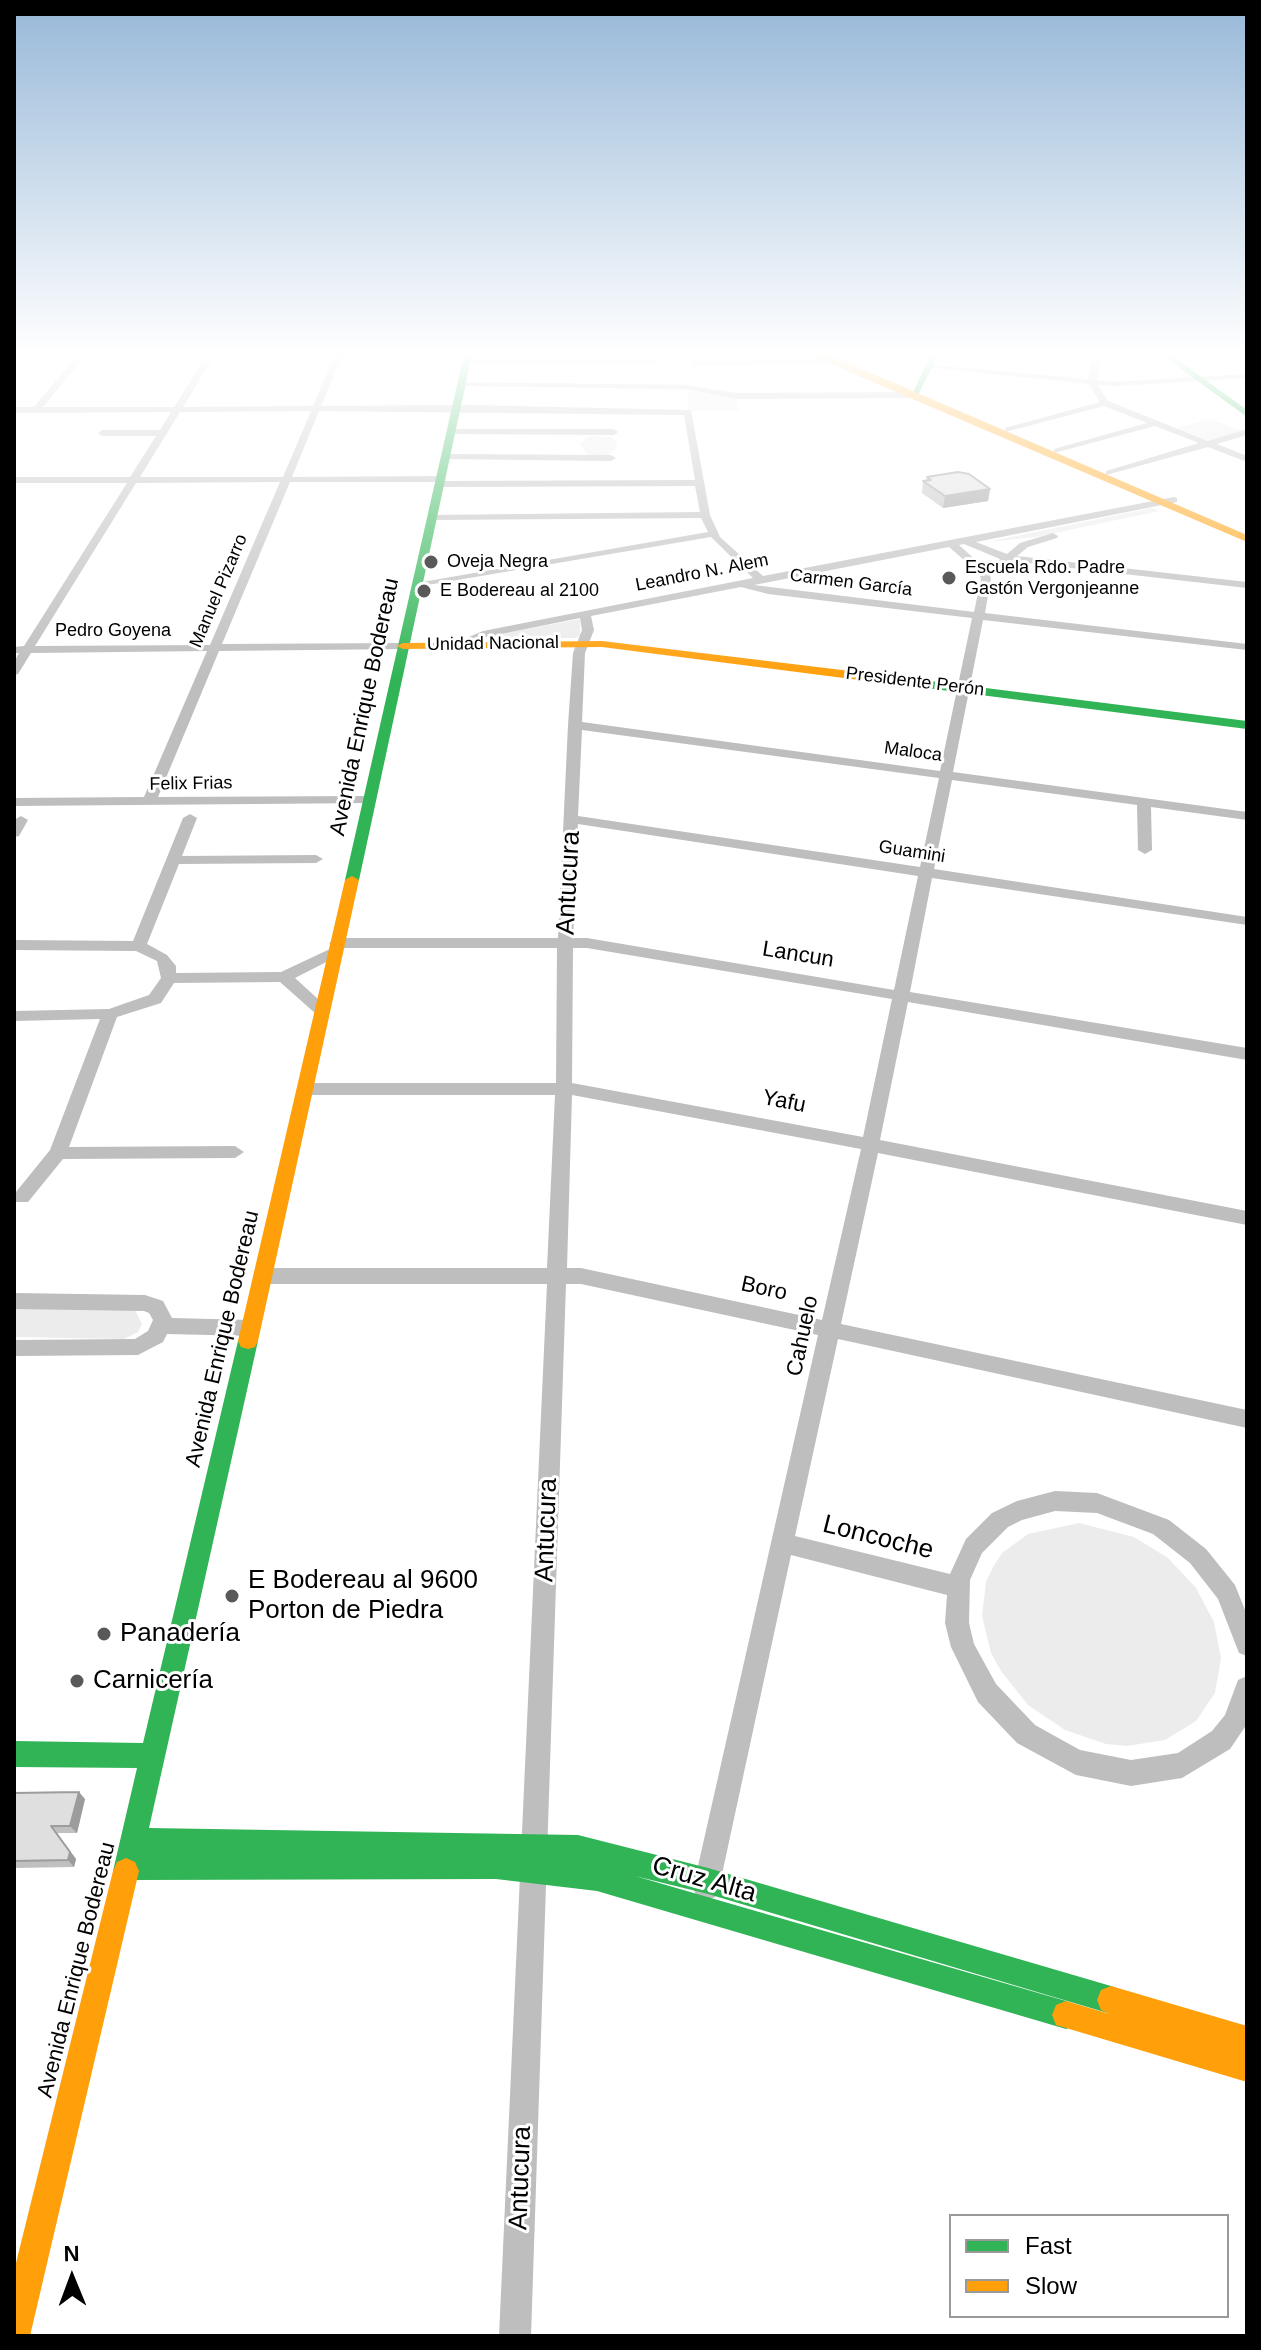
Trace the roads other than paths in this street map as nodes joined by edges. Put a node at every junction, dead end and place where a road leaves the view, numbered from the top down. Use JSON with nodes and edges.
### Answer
{"nodes":[{"id":1,"x":147,"y":460,"type":"edge"},
{"id":2,"x":294,"y":460,"type":"edge"},
{"id":3,"x":445,"y":460,"type":"edge"},
{"id":4,"x":611,"y":460,"type":"edge"},
{"id":5,"x":695,"y":460,"type":"edge"},
{"id":6,"x":1066,"y":460,"type":"edge"},
{"id":7,"x":1077,"y":460,"type":"edge"},
{"id":8,"x":1154,"y":460,"type":"edge"},
{"id":9,"x":1109,"y":473,"type":"junction"},
{"id":10,"x":285,"y":479,"type":"junction"},
{"id":11,"x":14,"y":480,"type":"edge"},
{"id":12,"x":134,"y":480,"type":"junction"},
{"id":13,"x":440,"y":482,"type":"junction"},
{"id":14,"x":611,"y":483,"type":"junction"},
{"id":15,"x":699,"y":483,"type":"junction"},
{"id":16,"x":1170,"y":506,"type":"junction"},
{"id":17,"x":705,"y":515,"type":"junction"},
{"id":18,"x":432,"y":517,"type":"junction"},
{"id":19,"x":1247,"y":531,"type":"edge"},
{"id":20,"x":713,"y":534,"type":"junction"},
{"id":21,"x":1247,"y":539,"type":"edge"},
{"id":22,"x":1036,"y":540,"type":"junction"},
{"id":23,"x":970,"y":543,"type":"junction"},
{"id":24,"x":952,"y":544,"type":"junction"},
{"id":25,"x":1007,"y":558,"type":"junction"},
{"id":26,"x":986,"y":579,"type":"junction"},
{"id":27,"x":761,"y":580,"type":"junction"},
{"id":28,"x":416,"y":584,"type":"junction"},
{"id":29,"x":738,"y":584,"type":"junction"},
{"id":30,"x":1247,"y":585,"type":"edge"},
{"id":31,"x":585,"y":615,"type":"junction"},
{"id":32,"x":979,"y":617,"type":"junction"},
{"id":33,"x":583,"y":643,"type":"junction"},
{"id":34,"x":461,"y":644,"type":"junction"},
{"id":35,"x":403,"y":646,"type":"junction"},
{"id":36,"x":1247,"y":647,"type":"edge"},
{"id":37,"x":215,"y":649,"type":"junction"},
{"id":38,"x":14,"y":650,"type":"edge"},
{"id":39,"x":27,"y":650,"type":"junction"},
{"id":40,"x":14,"y":671,"type":"edge"},
{"id":41,"x":965,"y":688,"type":"junction"},
{"id":42,"x":574,"y":725,"type":"junction"},
{"id":43,"x":1247,"y":725,"type":"edge"},
{"id":44,"x":947,"y":775,"type":"junction"},
{"id":45,"x":369,"y":800,"type":"junction"},
{"id":46,"x":14,"y":802,"type":"edge"},
{"id":47,"x":149,"y":802,"type":"junction"},
{"id":48,"x":1144,"y":803,"type":"junction"},
{"id":49,"x":1247,"y":816,"type":"edge"},
{"id":50,"x":190,"y":818,"type":"dead end"},
{"id":51,"x":572,"y":819,"type":"junction"},
{"id":52,"x":1145,"y":850,"type":"dead end"},
{"id":53,"x":316,"y":859,"type":"dead end"},
{"id":54,"x":174,"y":860,"type":"junction"},
{"id":55,"x":927,"y":872,"type":"junction"},
{"id":56,"x":1247,"y":921,"type":"edge"},
{"id":57,"x":565,"y":941,"type":"junction"},
{"id":58,"x":14,"y":945,"type":"edge"},
{"id":59,"x":139,"y":946,"type":"junction"},
{"id":60,"x":336,"y":948,"type":"junction"},
{"id":61,"x":284,"y":977,"type":"junction"},
{"id":62,"x":169,"y":978,"type":"junction"},
{"id":63,"x":903,"y":994,"type":"junction"},
{"id":64,"x":322,"y":1010,"type":"junction"},
{"id":65,"x":110,"y":1014,"type":"junction"},
{"id":66,"x":14,"y":1016,"type":"edge"},
{"id":67,"x":1247,"y":1054,"type":"edge"},
{"id":68,"x":306,"y":1089,"type":"junction"},
{"id":69,"x":564,"y":1089,"type":"junction"},
{"id":70,"x":871,"y":1143,"type":"junction"},
{"id":71,"x":235,"y":1152,"type":"dead end"},
{"id":72,"x":58,"y":1153,"type":"junction"},
{"id":73,"x":22,"y":1197,"type":"dead end"},
{"id":74,"x":1247,"y":1218,"type":"edge"},
{"id":75,"x":557,"y":1274,"type":"junction"},
{"id":76,"x":263,"y":1276,"type":"junction"},
{"id":77,"x":14,"y":1301,"type":"edge"},
{"id":78,"x":161,"y":1326,"type":"junction"},
{"id":79,"x":829,"y":1327,"type":"junction"},
{"id":80,"x":251,"y":1328,"type":"junction"},
{"id":81,"x":14,"y":1348,"type":"edge"},
{"id":82,"x":1247,"y":1419,"type":"edge"},
{"id":83,"x":784,"y":1543,"type":"junction"},
{"id":84,"x":958,"y":1587,"type":"junction"},
{"id":85,"x":1247,"y":1645,"type":"edge"},
{"id":86,"x":1247,"y":1688,"type":"edge"},
{"id":87,"x":14,"y":1754,"type":"edge"},
{"id":88,"x":153,"y":1756,"type":"junction"},
{"id":89,"x":133,"y":1841,"type":"junction"},
{"id":90,"x":534,"y":1858,"type":"junction"},
{"id":91,"x":127,"y":1867,"type":"junction"},
{"id":92,"x":708,"y":1881,"type":"junction"},
{"id":93,"x":701,"y":1906,"type":"junction"},
{"id":94,"x":1247,"y":2040,"type":"edge"},
{"id":95,"x":1247,"y":2068,"type":"edge"},
{"id":96,"x":28,"y":2216,"type":"edge"},
{"id":97,"x":14,"y":2336,"type":"edge"},
{"id":98,"x":515,"y":2336,"type":"edge"}],
"edges":[{"from":1,"to":12,"type":"street"},
{"from":2,"to":10,"type":"street","name":"Manuel Pizarro"},
{"from":3,"to":13,"type":"main road","name":"Avenida Enrique Bodereau"},
{"from":4,"to":14,"type":"street"},
{"from":5,"to":15,"type":"street"},
{"from":6,"to":16,"type":"main road"},
{"from":7,"to":9,"type":"main road"},
{"from":8,"to":9,"type":"street"},
{"from":9,"to":16,"type":"main road"},
{"from":10,"to":12,"type":"street"},
{"from":10,"to":13,"type":"street"},
{"from":10,"to":37,"type":"street","name":"Manuel Pizarro"},
{"from":11,"to":12,"type":"street"},
{"from":12,"to":39,"type":"street"},
{"from":13,"to":14,"type":"street"},
{"from":13,"to":18,"type":"main road","name":"Avenida Enrique Bodereau"},
{"from":14,"to":15,"type":"street"},
{"from":15,"to":17,"type":"street"},
{"from":16,"to":19,"type":"main road"},
{"from":16,"to":21,"type":"main road"},
{"from":16,"to":22,"type":"street","name":"Leandro N. Alem"},
{"from":16,"to":23,"type":"street","name":"Leandro N. Alem"},
{"from":17,"to":18,"type":"street"},
{"from":17,"to":20,"type":"street"},
{"from":18,"to":28,"type":"main road","name":"Avenida Enrique Bodereau"},
{"from":20,"to":27,"type":"street"},
{"from":20,"to":28,"type":"street"},
{"from":22,"to":23,"type":"street","name":"Leandro N. Alem"},
{"from":22,"to":25,"type":"street","name":"Leandro N. Alem"},
{"from":23,"to":24,"type":"street","name":"Leandro N. Alem"},
{"from":23,"to":25,"type":"street"},
{"from":24,"to":26,"type":"street"},
{"from":24,"to":27,"type":"street","name":"Leandro N. Alem"},
{"from":25,"to":26,"type":"street","name":"Leandro N. Alem"},
{"from":25,"to":30,"type":"street"},
{"from":26,"to":32,"type":"street","name":"Cahuelo"},
{"from":27,"to":29,"type":"street","name":"Leandro N. Alem"},
{"from":28,"to":35,"type":"main road","name":"Avenida Enrique Bodereau"},
{"from":29,"to":31,"type":"street","name":"Leandro N. Alem"},
{"from":29,"to":32,"type":"street","name":"Carmen García"},
{"from":31,"to":33,"type":"street","name":"Antucura"},
{"from":31,"to":34,"type":"street","name":"Leandro N. Alem"},
{"from":32,"to":36,"type":"street","name":"Carmen García"},
{"from":32,"to":41,"type":"street","name":"Cahuelo"},
{"from":33,"to":34,"type":"main road","name":"Unidad Nacional"},
{"from":33,"to":41,"type":"main road","name":"Presidente Perón"},
{"from":33,"to":42,"type":"street","name":"Antucura"},
{"from":34,"to":35,"type":"main road","name":"Unidad Nacional"},
{"from":35,"to":37,"type":"street","name":"Pedro Goyena"},
{"from":35,"to":45,"type":"main road","name":"Avenida Enrique Bodereau"},
{"from":37,"to":39,"type":"street","name":"Pedro Goyena"},
{"from":37,"to":47,"type":"street","name":"Manuel Pizarro"},
{"from":38,"to":39,"type":"street","name":"Pedro Goyena"},
{"from":39,"to":40,"type":"street"},
{"from":41,"to":43,"type":"main road","name":"Presidente Perón"},
{"from":41,"to":44,"type":"street","name":"Cahuelo"},
{"from":42,"to":44,"type":"street","name":"Maloca"},
{"from":42,"to":51,"type":"street","name":"Antucura"},
{"from":44,"to":48,"type":"street","name":"Maloca"},
{"from":44,"to":55,"type":"street","name":"Cahuelo"},
{"from":45,"to":47,"type":"street","name":"Felix Frias"},
{"from":45,"to":60,"type":"main road","name":"Avenida Enrique Bodereau"},
{"from":46,"to":47,"type":"street","name":"Felix Frias"},
{"from":48,"to":49,"type":"street","name":"Maloca"},
{"from":48,"to":52,"type":"street"},
{"from":50,"to":54,"type":"street"},
{"from":51,"to":55,"type":"street","name":"Guamini"},
{"from":51,"to":57,"type":"street","name":"Antucura"},
{"from":53,"to":54,"type":"street"},
{"from":54,"to":59,"type":"street"},
{"from":55,"to":56,"type":"street","name":"Guamini"},
{"from":55,"to":63,"type":"street","name":"Cahuelo"},
{"from":57,"to":60,"type":"street","name":"Lancun"},
{"from":57,"to":63,"type":"street","name":"Lancun"},
{"from":57,"to":69,"type":"street","name":"Antucura"},
{"from":58,"to":59,"type":"street"},
{"from":59,"to":62,"type":"street"},
{"from":60,"to":61,"type":"street"},
{"from":60,"to":64,"type":"main road","name":"Avenida Enrique Bodereau"},
{"from":61,"to":62,"type":"street"},
{"from":61,"to":64,"type":"street"},
{"from":62,"to":65,"type":"street"},
{"from":63,"to":67,"type":"street","name":"Lancun"},
{"from":63,"to":70,"type":"street","name":"Cahuelo"},
{"from":64,"to":68,"type":"main road","name":"Avenida Enrique Bodereau"},
{"from":65,"to":66,"type":"street"},
{"from":65,"to":72,"type":"street"},
{"from":68,"to":69,"type":"street","name":"Yafu"},
{"from":68,"to":76,"type":"main road","name":"Avenida Enrique Bodereau"},
{"from":69,"to":70,"type":"street","name":"Yafu"},
{"from":69,"to":75,"type":"street","name":"Antucura"},
{"from":70,"to":74,"type":"street","name":"Yafu"},
{"from":70,"to":79,"type":"street","name":"Cahuelo"},
{"from":71,"to":72,"type":"street"},
{"from":72,"to":73,"type":"street"},
{"from":75,"to":76,"type":"street","name":"Boro"},
{"from":75,"to":79,"type":"street","name":"Boro"},
{"from":75,"to":90,"type":"street","name":"Antucura"},
{"from":76,"to":80,"type":"main road","name":"Avenida Enrique Bodereau"},
{"from":77,"to":78,"type":"street"},
{"from":78,"to":80,"type":"street"},
{"from":78,"to":81,"type":"street"},
{"from":79,"to":82,"type":"street","name":"Boro"},
{"from":79,"to":83,"type":"street","name":"Cahuelo"},
{"from":80,"to":88,"type":"main road","name":"Avenida Enrique Bodereau"},
{"from":83,"to":84,"type":"street","name":"Loncoche"},
{"from":83,"to":92,"type":"street","name":"Cahuelo"},
{"from":84,"to":85,"type":"street"},
{"from":84,"to":86,"type":"street"},
{"from":87,"to":88,"type":"main road"},
{"from":88,"to":89,"type":"main road","name":"Avenida Enrique Bodereau"},
{"from":89,"to":90,"type":"main road","name":"Cruz Alta"},
{"from":89,"to":91,"type":"main road","name":"Avenida Enrique Bodereau"},
{"from":90,"to":91,"type":"main road","name":"Cruz Alta"},
{"from":90,"to":92,"type":"main road","name":"Cruz Alta"},
{"from":90,"to":93,"type":"main road","name":"Cruz Alta"},
{"from":90,"to":98,"type":"street","name":"Antucura"},
{"from":91,"to":96,"type":"main road","name":"Avenida Enrique Bodereau"},
{"from":92,"to":93,"type":"street","name":"Cahuelo"},
{"from":92,"to":94,"type":"main road","name":"Cruz Alta"},
{"from":93,"to":95,"type":"main road","name":"Cruz Alta"},
{"from":96,"to":97,"type":"main road","name":"Avenida Enrique Bodereau"}]}
